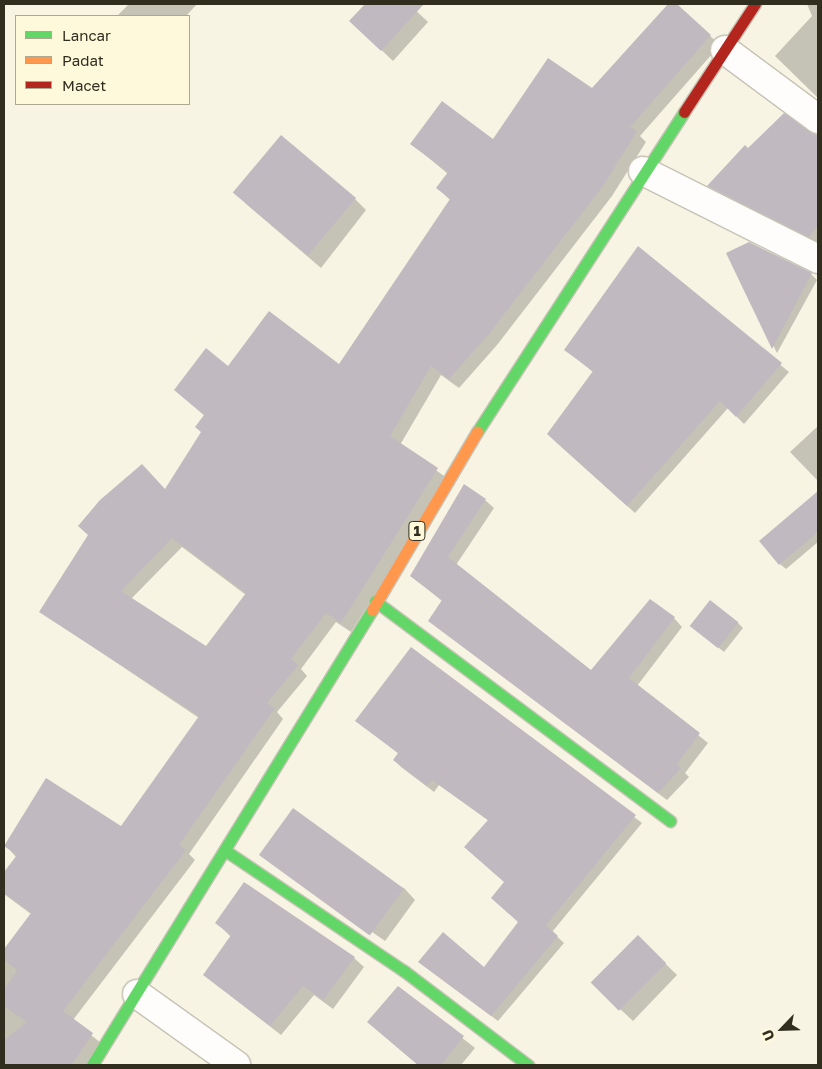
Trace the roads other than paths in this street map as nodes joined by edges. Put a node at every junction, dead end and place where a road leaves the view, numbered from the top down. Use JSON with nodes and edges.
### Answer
{"nodes":[{"id":1,"x":755,"y":4,"type":"edge"},
{"id":2,"x":725,"y":50,"type":"junction"},
{"id":3,"x":818,"y":119,"type":"edge"},
{"id":4,"x":643,"y":170,"type":"junction"},
{"id":5,"x":818,"y":259,"type":"edge"},
{"id":6,"x":375,"y":601,"type":"junction"},
{"id":7,"x":670,"y":821,"type":"dead end"},
{"id":8,"x":226,"y":851,"type":"junction"},
{"id":9,"x":138,"y":994,"type":"junction"},
{"id":10,"x":92,"y":1065,"type":"edge"},
{"id":11,"x":236,"y":1065,"type":"edge"},
{"id":12,"x":528,"y":1065,"type":"edge"}],
"edges":[{"from":1,"to":2,"type":"main road","number":"1"},
{"from":2,"to":3,"type":"street"},
{"from":2,"to":4,"type":"main road","number":"1"},
{"from":4,"to":5,"type":"street"},
{"from":4,"to":6,"type":"main road","number":"1"},
{"from":6,"to":7,"type":"main road"},
{"from":6,"to":8,"type":"main road","number":"1"},
{"from":8,"to":9,"type":"main road","number":"1"},
{"from":8,"to":12,"type":"main road"},
{"from":9,"to":10,"type":"main road","number":"1"},
{"from":9,"to":11,"type":"street"}]}
